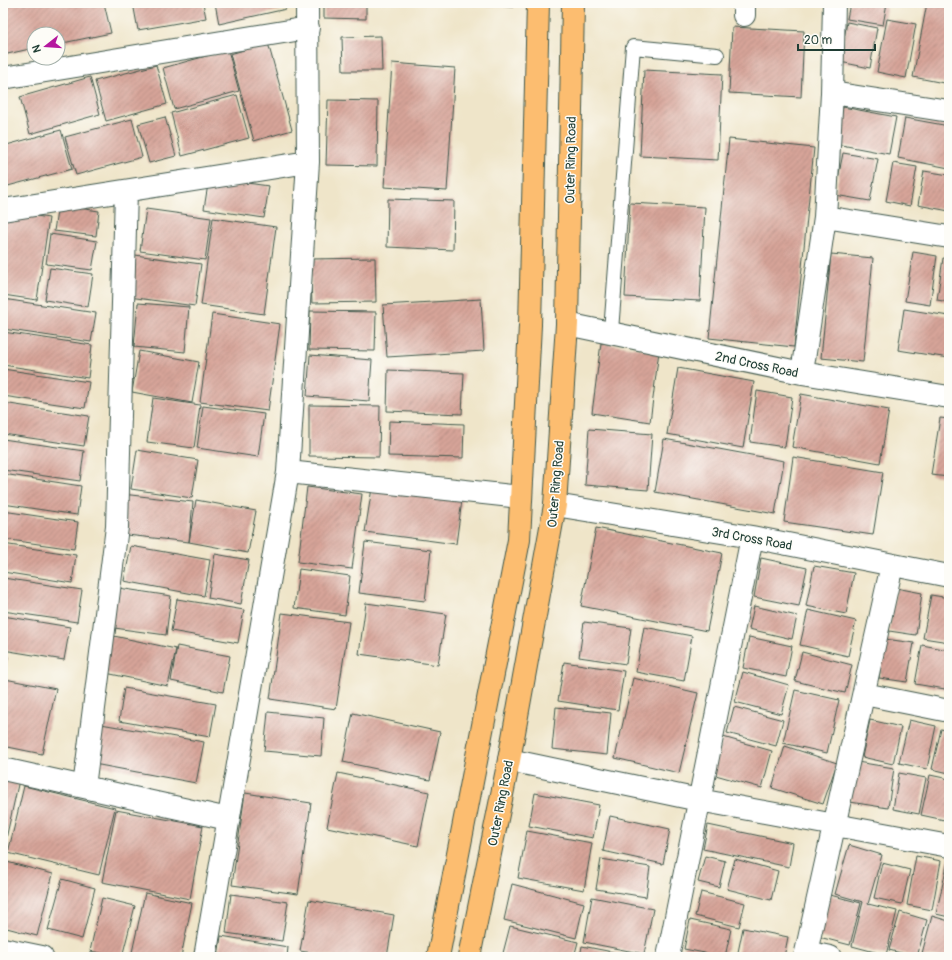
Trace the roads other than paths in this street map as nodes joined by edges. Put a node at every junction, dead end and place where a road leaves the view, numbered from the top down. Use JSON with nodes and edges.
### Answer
{"nodes":[{"id":1,"x":307,"y":3,"type":"edge"},
{"id":2,"x":538,"y":3,"type":"edge"},
{"id":3,"x":573,"y":3,"type":"edge"},
{"id":4,"x":834,"y":3,"type":"edge"},
{"id":5,"x":308,"y":28,"type":"junction"},
{"id":6,"x":717,"y":55,"type":"dead end"},
{"id":7,"x":3,"y":78,"type":"edge"},
{"id":8,"x":832,"y":92,"type":"junction"},
{"id":9,"x":949,"y":111,"type":"edge"},
{"id":10,"x":308,"y":162,"type":"junction"},
{"id":11,"x":126,"y":191,"type":"junction"},
{"id":12,"x":3,"y":210,"type":"edge"},
{"id":13,"x":825,"y":217,"type":"junction"},
{"id":14,"x":949,"y":237,"type":"edge"},
{"id":15,"x":567,"y":324,"type":"junction"},
{"id":16,"x":611,"y":332,"type":"junction"},
{"id":17,"x":802,"y":374,"type":"junction"},
{"id":18,"x":949,"y":397,"type":"edge"},
{"id":19,"x":288,"y":472,"type":"junction"},
{"id":20,"x":521,"y":497,"type":"junction"},
{"id":21,"x":555,"y":505,"type":"junction"},
{"id":22,"x":752,"y":537,"type":"junction"},
{"id":23,"x":892,"y":565,"type":"junction"},
{"id":24,"x":949,"y":576,"type":"edge"},
{"id":25,"x":864,"y":694,"type":"junction"},
{"id":26,"x":949,"y":711,"type":"edge"},
{"id":27,"x":509,"y":760,"type":"junction"},
{"id":28,"x":3,"y":769,"type":"edge"},
{"id":29,"x":84,"y":787,"type":"junction"},
{"id":30,"x":699,"y":800,"type":"junction"},
{"id":31,"x":228,"y":820,"type":"junction"},
{"id":32,"x":835,"y":824,"type":"junction"},
{"id":33,"x":949,"y":846,"type":"edge"},
{"id":34,"x":3,"y":948,"type":"edge"},
{"id":35,"x":805,"y":954,"type":"edge"},
{"id":36,"x":42,"y":957,"type":"edge"},
{"id":37,"x":205,"y":957,"type":"edge"},
{"id":38,"x":438,"y":957,"type":"edge"},
{"id":39,"x":469,"y":957,"type":"edge"},
{"id":40,"x":668,"y":957,"type":"edge"},
{"id":41,"x":830,"y":957,"type":"edge"}],
"edges":[{"from":1,"to":5,"type":"street"},
{"from":2,"to":20,"type":"highway"},
{"from":3,"to":15,"type":"highway","name":"Outer Ring Road"},
{"from":4,"to":8,"type":"street"},
{"from":5,"to":7,"type":"street"},
{"from":5,"to":10,"type":"street"},
{"from":6,"to":16,"type":"lane"},
{"from":8,"to":9,"type":"street"},
{"from":8,"to":13,"type":"street"},
{"from":10,"to":11,"type":"street"},
{"from":10,"to":19,"type":"street"},
{"from":11,"to":12,"type":"street"},
{"from":11,"to":29,"type":"street"},
{"from":13,"to":14,"type":"street"},
{"from":13,"to":17,"type":"street"},
{"from":15,"to":16,"type":"street","name":"2nd Cross Road"},
{"from":15,"to":21,"type":"highway","name":"Outer Ring Road"},
{"from":16,"to":17,"type":"street","name":"2nd Cross Road"},
{"from":17,"to":18,"type":"street","name":"2nd Cross Road"},
{"from":19,"to":20,"type":"street"},
{"from":19,"to":31,"type":"street"},
{"from":20,"to":38,"type":"highway"},
{"from":21,"to":22,"type":"street","name":"3rd Cross Road"},
{"from":21,"to":27,"type":"highway","name":"Outer Ring Road"},
{"from":22,"to":23,"type":"street","name":"3rd Cross Road"},
{"from":22,"to":30,"type":"street"},
{"from":23,"to":24,"type":"street","name":"3rd Cross Road"},
{"from":23,"to":25,"type":"street"},
{"from":25,"to":26,"type":"street"},
{"from":25,"to":32,"type":"street"},
{"from":27,"to":30,"type":"street"},
{"from":27,"to":39,"type":"highway","name":"Outer Ring Road"},
{"from":28,"to":29,"type":"street"},
{"from":29,"to":31,"type":"street"},
{"from":30,"to":32,"type":"street"},
{"from":30,"to":40,"type":"street"},
{"from":31,"to":37,"type":"street"},
{"from":32,"to":33,"type":"street"},
{"from":32,"to":35,"type":"street"},
{"from":34,"to":36,"type":"street"},
{"from":35,"to":41,"type":"street"}]}
